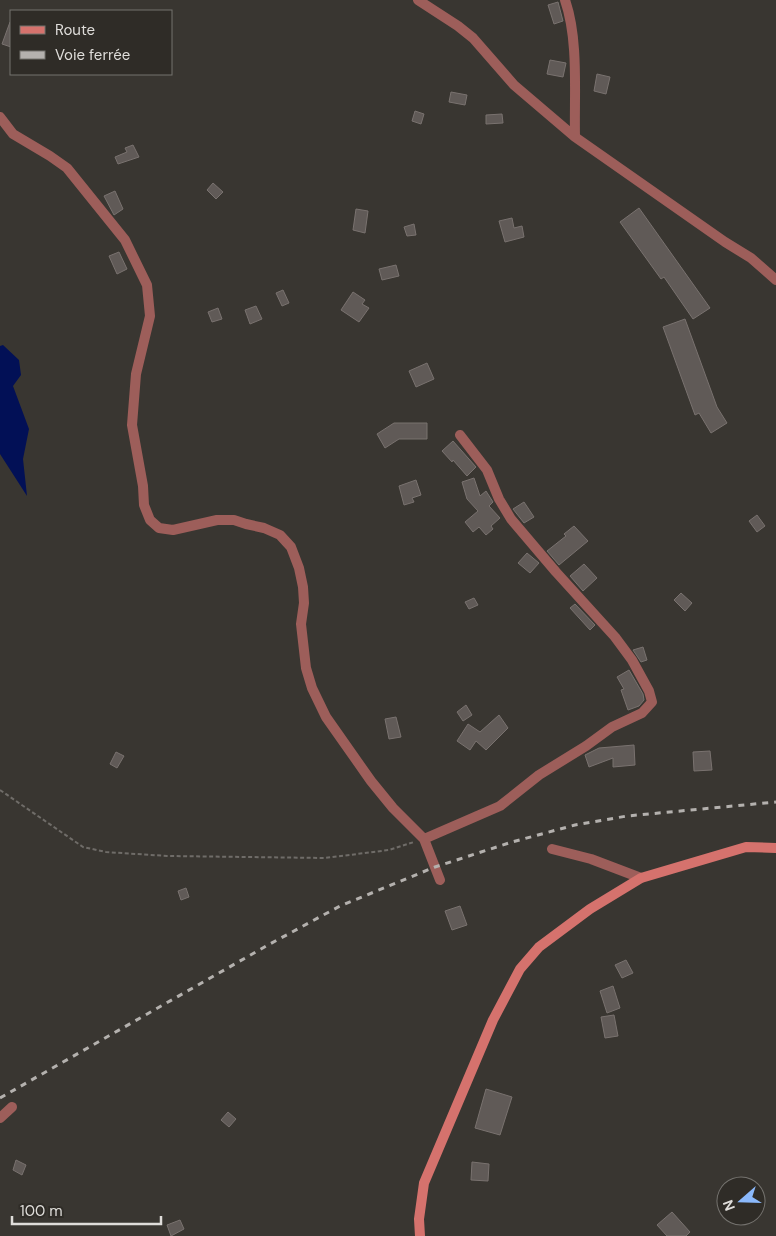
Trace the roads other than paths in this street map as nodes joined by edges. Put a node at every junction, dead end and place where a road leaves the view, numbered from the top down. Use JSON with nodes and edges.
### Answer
{"nodes":[{"id":1,"x":418,"y":0,"type":"edge"},
{"id":2,"x":565,"y":0,"type":"edge"},
{"id":3,"x":0,"y":117,"type":"edge"},
{"id":4,"x":575,"y":137,"type":"junction"},
{"id":5,"x":776,"y":280,"type":"edge"},
{"id":6,"x":460,"y":435,"type":"dead end"},
{"id":7,"x":424,"y":839,"type":"junction"},
{"id":8,"x":776,"y":848,"type":"edge"},
{"id":9,"x":552,"y":850,"type":"dead end"},
{"id":10,"x":641,"y":878,"type":"junction"},
{"id":11,"x":440,"y":880,"type":"dead end"},
{"id":12,"x":12,"y":1107,"type":"dead end"},
{"id":13,"x":0,"y":1118,"type":"edge"},
{"id":14,"x":420,"y":1236,"type":"edge"}],
"edges":[{"from":1,"to":4,"type":"street"},
{"from":2,"to":4,"type":"street"},
{"from":3,"to":7,"type":"street"},
{"from":4,"to":5,"type":"street"},
{"from":6,"to":7,"type":"street"},
{"from":7,"to":11,"type":"street"},
{"from":8,"to":10,"type":"street"},
{"from":9,"to":10,"type":"street"},
{"from":10,"to":14,"type":"street"},
{"from":12,"to":13,"type":"street"}]}
